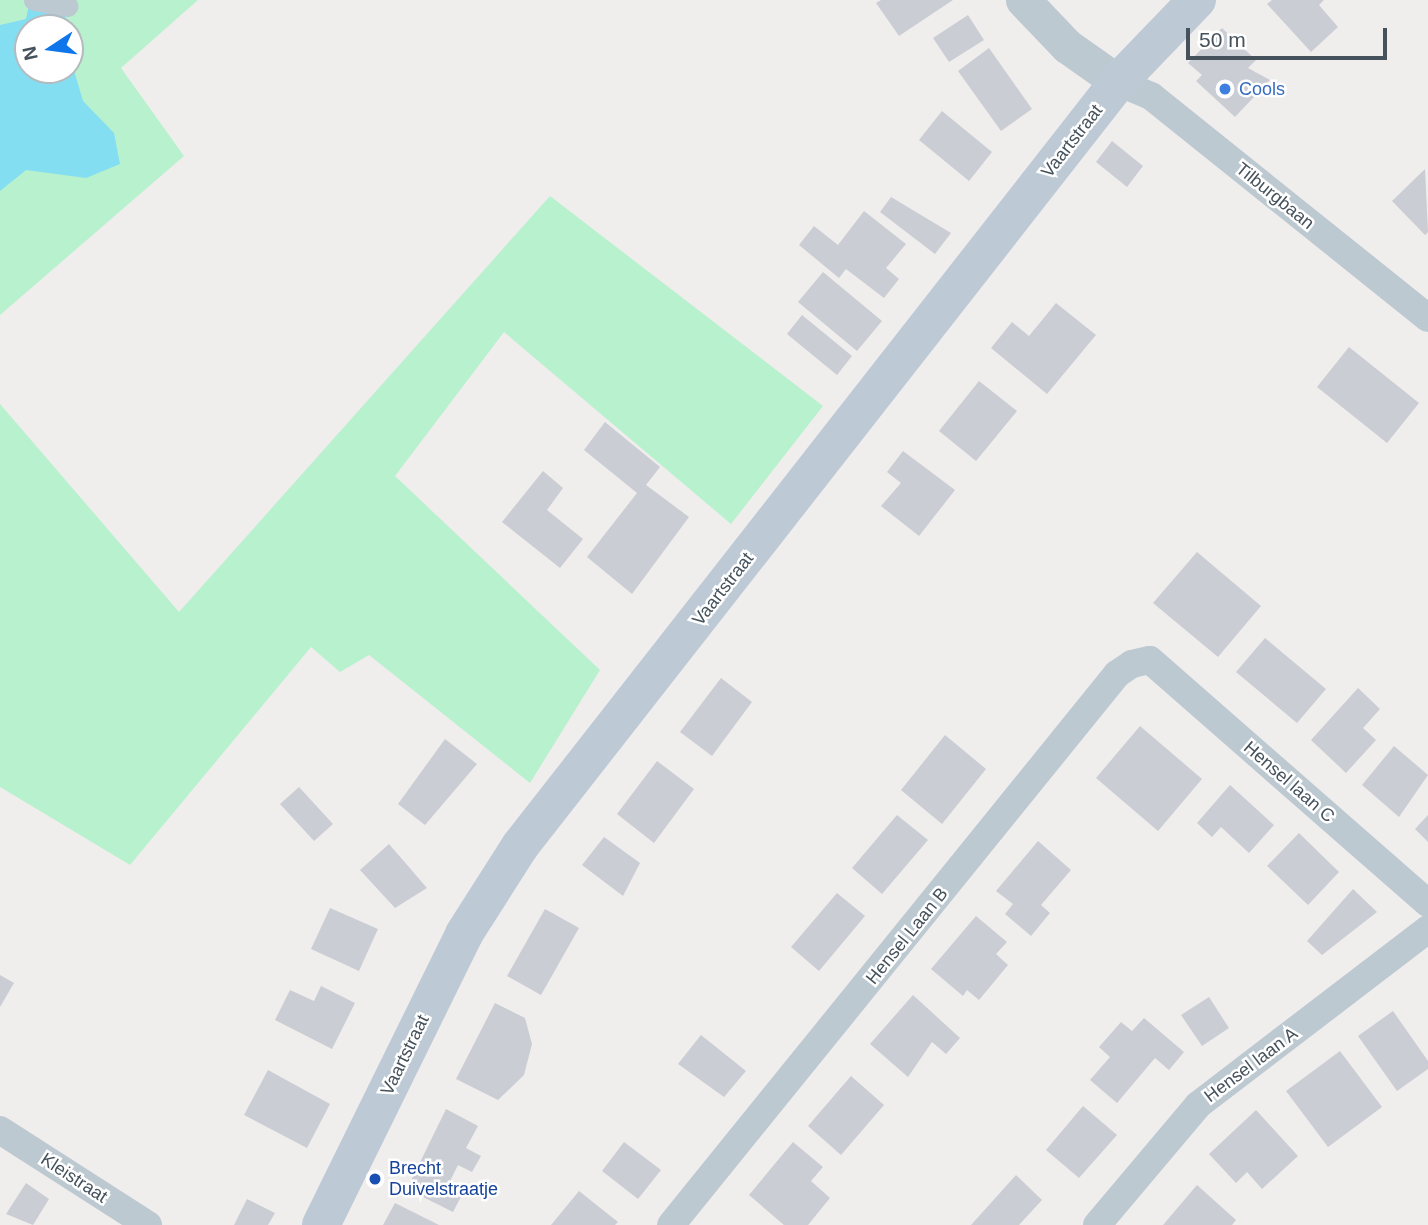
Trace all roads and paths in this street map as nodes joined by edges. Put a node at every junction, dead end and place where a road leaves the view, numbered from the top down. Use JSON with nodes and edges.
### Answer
{"nodes":[{"id":1,"x":34,"y":0,"type":"edge"},
{"id":2,"x":1023,"y":0,"type":"edge"},
{"id":3,"x":1197,"y":0,"type":"edge"},
{"id":4,"x":67,"y":6,"type":"dead end"},
{"id":5,"x":1118,"y":82,"type":"junction"},
{"id":6,"x":1428,"y":318,"type":"edge"},
{"id":7,"x":1150,"y":660,"type":"joint"},
{"id":8,"x":1428,"y":903,"type":"edge"},
{"id":9,"x":1428,"y":929,"type":"edge"},
{"id":10,"x":0,"y":1130,"type":"edge"},
{"id":11,"x":148,"y":1225,"type":"edge"},
{"id":12,"x":321,"y":1225,"type":"edge"},
{"id":13,"x":671,"y":1225,"type":"edge"},
{"id":14,"x":1097,"y":1225,"type":"edge"}],
"edges":[{"from":1,"to":4,"type":"street"},
{"from":2,"to":5,"type":"street"},
{"from":3,"to":5,"type":"main road","name":"Vaartstraat"},
{"from":5,"to":6,"type":"street","name":"Tilburgbaan"},
{"from":5,"to":12,"type":"main road","name":"Vaartstraat"},
{"from":7,"to":8,"type":"street","name":"Hensel laan C"},
{"from":7,"to":13,"type":"street","name":"Hensel Laan B"},
{"from":9,"to":14,"type":"street","name":"Hensel laan A"},
{"from":10,"to":11,"type":"street","name":"Kleistraat"}]}
